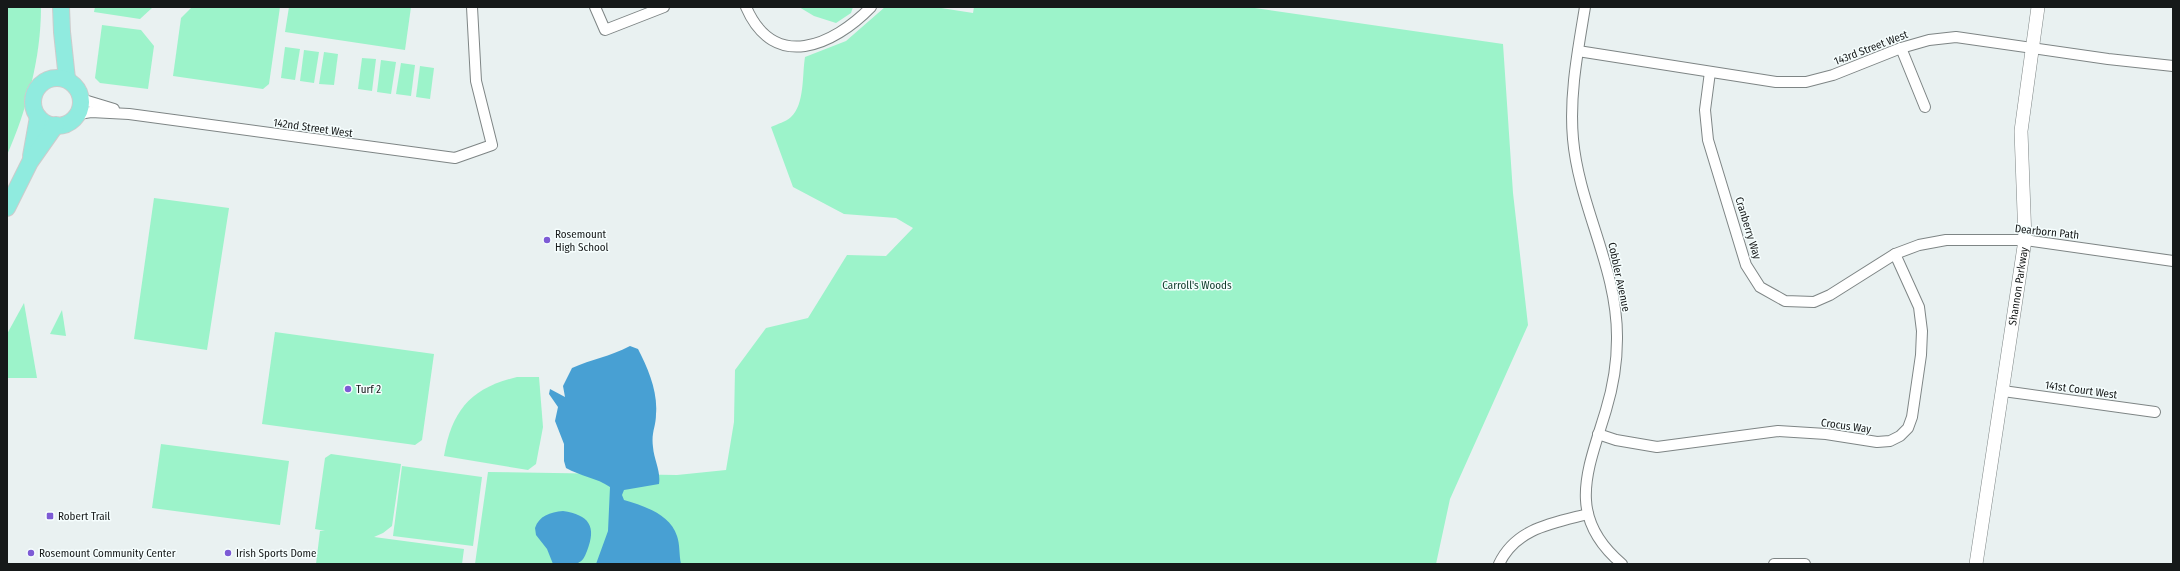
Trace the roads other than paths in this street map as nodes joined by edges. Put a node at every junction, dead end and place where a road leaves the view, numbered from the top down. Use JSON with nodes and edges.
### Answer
{"nodes":[{"id":1,"x":61,"y":7,"type":"edge"},
{"id":2,"x":472,"y":7,"type":"edge"},
{"id":3,"x":595,"y":7,"type":"edge"},
{"id":4,"x":664,"y":7,"type":"edge"},
{"id":5,"x":746,"y":7,"type":"edge"},
{"id":6,"x":871,"y":7,"type":"edge"},
{"id":7,"x":1585,"y":7,"type":"edge"},
{"id":8,"x":2038,"y":7,"type":"edge"},
{"id":9,"x":62,"y":32,"type":"junction"},
{"id":10,"x":2032,"y":47,"type":"junction"},
{"id":11,"x":1901,"y":48,"type":"junction"},
{"id":12,"x":1578,"y":51,"type":"junction"},
{"id":13,"x":2173,"y":66,"type":"edge"},
{"id":14,"x":1710,"y":72,"type":"junction"},
{"id":15,"x":50,"y":79,"type":"junction"},
{"id":16,"x":67,"y":79,"type":"junction"},
{"id":17,"x":80,"y":107,"type":"junction"},
{"id":18,"x":1925,"y":107,"type":"dead end"},
{"id":19,"x":129,"y":114,"type":"junction"},
{"id":20,"x":38,"y":117,"type":"junction"},
{"id":21,"x":56,"y":125,"type":"junction"},
{"id":22,"x":30,"y":162,"type":"junction"},
{"id":23,"x":7,"y":208,"type":"edge"},
{"id":24,"x":2025,"y":240,"type":"junction"},
{"id":25,"x":1895,"y":254,"type":"junction"},
{"id":26,"x":2173,"y":260,"type":"edge"},
{"id":27,"x":2003,"y":391,"type":"junction"},
{"id":28,"x":2155,"y":412,"type":"dead end"},
{"id":29,"x":1598,"y":434,"type":"junction"},
{"id":30,"x":1588,"y":514,"type":"junction"},
{"id":31,"x":1499,"y":564,"type":"edge"},
{"id":32,"x":1622,"y":564,"type":"edge"},
{"id":33,"x":1774,"y":564,"type":"edge"},
{"id":34,"x":1805,"y":564,"type":"edge"},
{"id":35,"x":1976,"y":564,"type":"edge"}],
"edges":[{"from":1,"to":9,"type":"main road"},
{"from":2,"to":19,"type":"street","name":"142nd Street West"},
{"from":3,"to":4,"type":"street"},
{"from":5,"to":6,"type":"street"},
{"from":7,"to":12,"type":"street","name":"Cobbler Avenue"},
{"from":8,"to":10,"type":"street","name":"Shannon Parkway"},
{"from":9,"to":15,"type":"main road"},
{"from":9,"to":16,"type":"main road"},
{"from":10,"to":11,"type":"street","name":"143rd Street West"},
{"from":10,"to":13,"type":"street","name":"143rd Street West"},
{"from":10,"to":24,"type":"street","name":"Shannon Parkway"},
{"from":11,"to":14,"type":"street","name":"143rd Street West"},
{"from":11,"to":18,"type":"street"},
{"from":12,"to":14,"type":"street","name":"143rd Street West"},
{"from":12,"to":29,"type":"street","name":"Cobbler Avenue"},
{"from":14,"to":25,"type":"street","name":"Cranberry Way"},
{"from":15,"to":16,"type":"main road"},
{"from":15,"to":20,"type":"main road"},
{"from":16,"to":17,"type":"main road"},
{"from":17,"to":19,"type":"street"},
{"from":17,"to":19,"type":"street"},
{"from":17,"to":21,"type":"main road"},
{"from":20,"to":21,"type":"main road"},
{"from":20,"to":22,"type":"main road"},
{"from":21,"to":22,"type":"main road"},
{"from":22,"to":23,"type":"main road"},
{"from":24,"to":25,"type":"street","name":"Dearborn Path"},
{"from":24,"to":26,"type":"street","name":"Dearborn Path"},
{"from":24,"to":27,"type":"street","name":"Shannon Parkway"},
{"from":25,"to":29,"type":"street","name":"Crocus Way"},
{"from":27,"to":28,"type":"street","name":"141st Court West"},
{"from":27,"to":35,"type":"street","name":"Shannon Parkway"},
{"from":29,"to":30,"type":"street","name":"Cobbler Avenue"},
{"from":30,"to":31,"type":"street"},
{"from":30,"to":32,"type":"street","name":"Cobbler Avenue"},
{"from":33,"to":34,"type":"street"}]}
